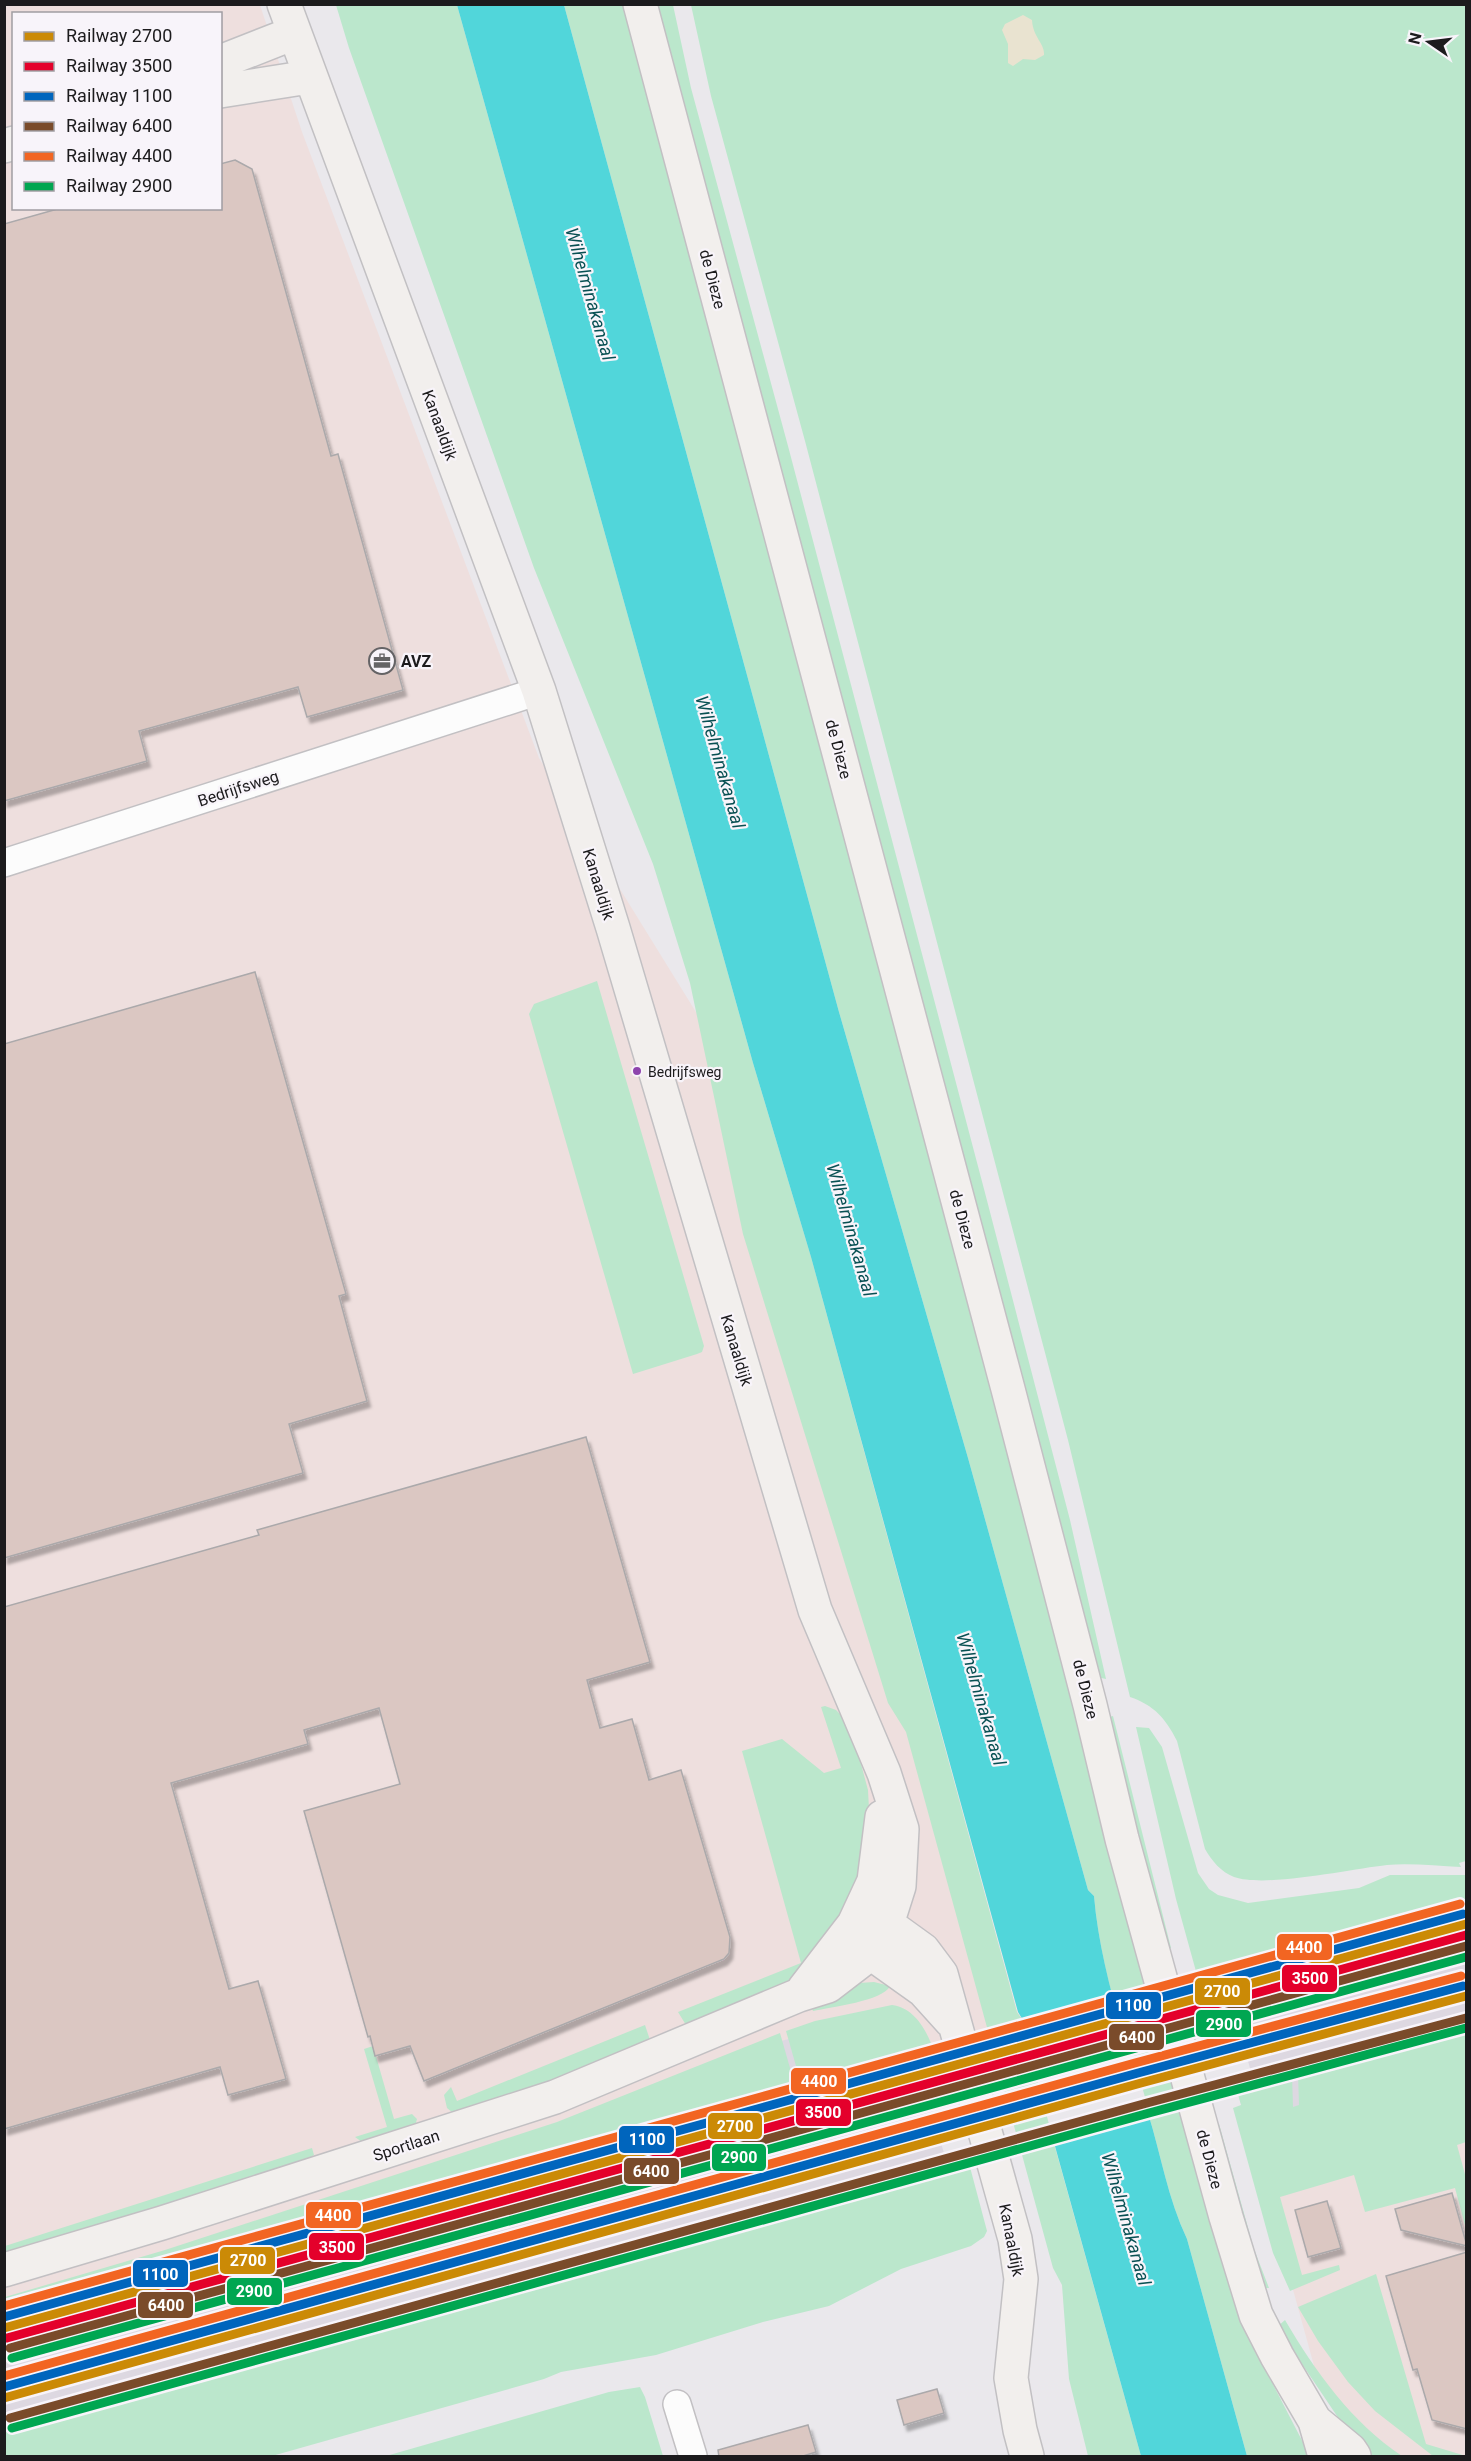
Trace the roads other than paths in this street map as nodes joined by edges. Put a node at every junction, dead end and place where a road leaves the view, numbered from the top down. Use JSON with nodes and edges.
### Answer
{"nodes":[{"id":1,"x":640,"y":4,"type":"edge"},
{"id":2,"x":289,"y":19,"type":"edge"},
{"id":3,"x":222,"y":61,"type":"edge"},
{"id":4,"x":309,"y":76,"type":"junction"},
{"id":5,"x":222,"y":91,"type":"edge"},
{"id":6,"x":539,"y":691,"type":"junction"},
{"id":7,"x":4,"y":863,"type":"edge"},
{"id":8,"x":884,"y":1773,"type":"junction"},
{"id":9,"x":854,"y":1924,"type":"junction"},
{"id":10,"x":887,"y":1924,"type":"junction"},
{"id":11,"x":871,"y":1953,"type":"junction"},
{"id":12,"x":799,"y":1995,"type":"junction"},
{"id":13,"x":957,"y":2027,"type":"junction"},
{"id":14,"x":4,"y":2270,"type":"edge"},
{"id":15,"x":677,"y":2404,"type":"dead end"},
{"id":16,"x":1316,"y":2421,"type":"junction"},
{"id":17,"x":693,"y":2457,"type":"edge"},
{"id":18,"x":1027,"y":2457,"type":"edge"},
{"id":19,"x":1326,"y":2457,"type":"edge"},
{"id":20,"x":1354,"y":2457,"type":"edge"}],
"edges":[{"from":1,"to":16,"type":"street","name":"de Dieze"},
{"from":2,"to":3,"type":"street"},
{"from":2,"to":4,"type":"street","name":"Kanaaldijk"},
{"from":4,"to":5,"type":"street"},
{"from":4,"to":6,"type":"street","name":"Kanaaldijk"},
{"from":6,"to":7,"type":"street","name":"Bedrijfsweg"},
{"from":6,"to":8,"type":"street","name":"Kanaaldijk"},
{"from":8,"to":9,"type":"street","name":"Kanaaldijk"},
{"from":8,"to":10,"type":"street","name":"Kanaaldijk"},
{"from":9,"to":10,"type":"street"},
{"from":9,"to":11,"type":"street","name":"Kanaaldijk"},
{"from":9,"to":12,"type":"street","name":"Sportlaan"},
{"from":10,"to":11,"type":"street","name":"Kanaaldijk"},
{"from":10,"to":13,"type":"street","name":"Kanaaldijk"},
{"from":11,"to":12,"type":"street","name":"Sportlaan"},
{"from":11,"to":13,"type":"street","name":"Kanaaldijk"},
{"from":12,"to":14,"type":"street","name":"Sportlaan"},
{"from":13,"to":18,"type":"street","name":"Kanaaldijk"},
{"from":15,"to":17,"type":"street"},
{"from":16,"to":19,"type":"street","name":"de Dieze"},
{"from":16,"to":20,"type":"street","name":"de Dieze"}]}
